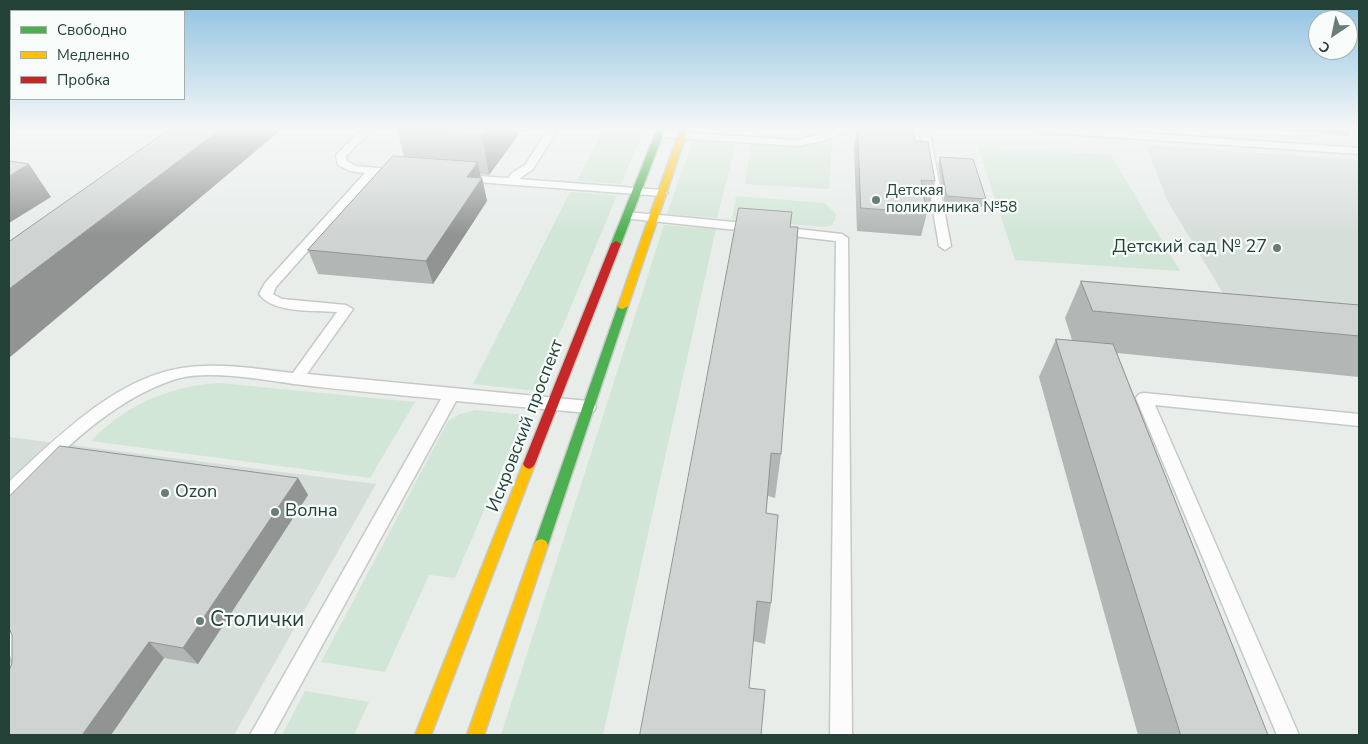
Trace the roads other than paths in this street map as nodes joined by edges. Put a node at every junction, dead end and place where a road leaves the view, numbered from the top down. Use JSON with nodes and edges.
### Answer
{"nodes":[{"id":1,"x":343,"y":164,"type":"edge"},
{"id":2,"x":531,"y":164,"type":"edge"},
{"id":3,"x":648,"y":164,"type":"edge"},
{"id":4,"x":672,"y":164,"type":"edge"},
{"id":5,"x":930,"y":164,"type":"edge"},
{"id":6,"x":372,"y":171,"type":"junction"},
{"id":7,"x":408,"y":174,"type":"edge"},
{"id":8,"x":448,"y":176,"type":"edge"},
{"id":9,"x":512,"y":181,"type":"junction"},
{"id":10,"x":637,"y":190,"type":"junction"},
{"id":11,"x":662,"y":193,"type":"junction"},
{"id":12,"x":627,"y":216,"type":"junction"},
{"id":13,"x":654,"y":218,"type":"junction"},
{"id":14,"x":944,"y":246,"type":"dead end"},
{"id":15,"x":296,"y":379,"type":"junction"},
{"id":16,"x":451,"y":395,"type":"junction"},
{"id":17,"x":554,"y":403,"type":"junction"},
{"id":18,"x":588,"y":407,"type":"junction"},
{"id":19,"x":1359,"y":420,"type":"edge"},
{"id":20,"x":9,"y":492,"type":"edge"},
{"id":21,"x":9,"y":635,"type":"edge"},
{"id":22,"x":18,"y":677,"type":"edge"},
{"id":23,"x":261,"y":735,"type":"edge"},
{"id":24,"x":423,"y":735,"type":"edge"},
{"id":25,"x":475,"y":735,"type":"edge"},
{"id":26,"x":841,"y":735,"type":"edge"},
{"id":27,"x":1288,"y":735,"type":"edge"}],
"edges":[{"from":1,"to":6,"type":"lane"},
{"from":2,"to":9,"type":"lane"},
{"from":3,"to":10,"type":"street","name":"Искровский проспект"},
{"from":4,"to":11,"type":"street"},
{"from":5,"to":14,"type":"lane"},
{"from":6,"to":7,"type":"lane"},
{"from":6,"to":15,"type":"lane"},
{"from":8,"to":9,"type":"lane"},
{"from":9,"to":10,"type":"lane"},
{"from":10,"to":11,"type":"lane"},
{"from":10,"to":12,"type":"street","name":"Искровский проспект"},
{"from":11,"to":13,"type":"street"},
{"from":12,"to":13,"type":"lane"},
{"from":12,"to":17,"type":"street","name":"Искровский проспект"},
{"from":13,"to":18,"type":"street"},
{"from":13,"to":26,"type":"lane"},
{"from":15,"to":16,"type":"lane"},
{"from":15,"to":20,"type":"lane"},
{"from":16,"to":17,"type":"lane"},
{"from":16,"to":23,"type":"lane"},
{"from":17,"to":18,"type":"lane"},
{"from":17,"to":24,"type":"street","name":"Искровский проспект"},
{"from":18,"to":25,"type":"street"},
{"from":19,"to":27,"type":"lane"},
{"from":21,"to":22,"type":"lane"}]}
